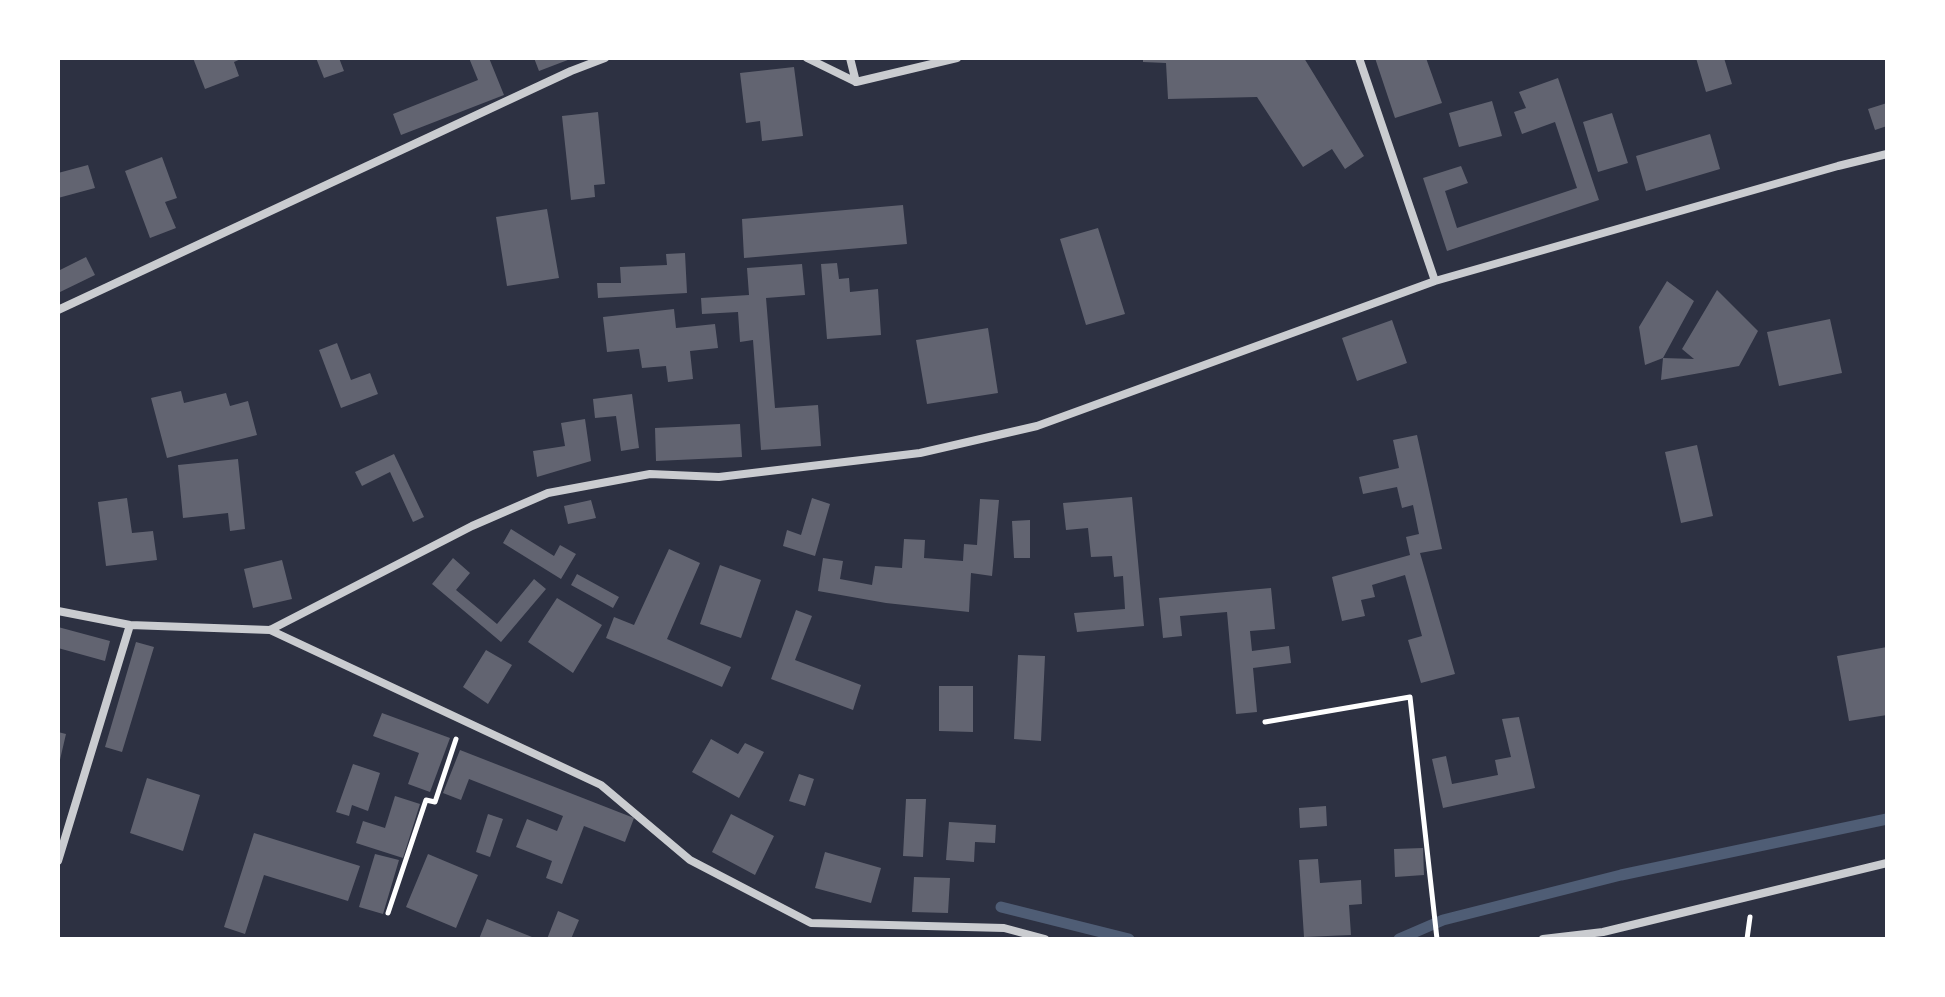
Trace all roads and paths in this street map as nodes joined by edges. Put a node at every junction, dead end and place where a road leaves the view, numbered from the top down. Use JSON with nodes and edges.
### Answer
{"nodes":[{"id":1,"x":605,"y":58,"type":"edge"},
{"id":2,"x":807,"y":58,"type":"edge"},
{"id":3,"x":850,"y":58,"type":"edge"},
{"id":4,"x":957,"y":58,"type":"edge"},
{"id":5,"x":1359,"y":58,"type":"edge"},
{"id":6,"x":856,"y":82,"type":"junction"},
{"id":7,"x":1887,"y":154,"type":"edge"},
{"id":8,"x":1435,"y":281,"type":"junction"},
{"id":9,"x":58,"y":310,"type":"edge"},
{"id":10,"x":58,"y":611,"type":"edge"},
{"id":11,"x":130,"y":625,"type":"junction"},
{"id":12,"x":270,"y":630,"type":"junction"},
{"id":13,"x":461,"y":722,"type":"junction"},
{"id":14,"x":1265,"y":722,"type":"dead end"},
{"id":15,"x":58,"y":861,"type":"edge"},
{"id":16,"x":1887,"y":863,"type":"edge"},
{"id":17,"x":388,"y":913,"type":"dead end"},
{"id":18,"x":1045,"y":939,"type":"edge"},
{"id":19,"x":1437,"y":939,"type":"edge"},
{"id":20,"x":1543,"y":939,"type":"edge"}],
"edges":[{"from":1,"to":9,"type":"street"},
{"from":2,"to":6,"type":"street"},
{"from":3,"to":6,"type":"street"},
{"from":4,"to":6,"type":"street"},
{"from":5,"to":8,"type":"street"},
{"from":7,"to":8,"type":"street"},
{"from":8,"to":12,"type":"street"},
{"from":10,"to":11,"type":"street"},
{"from":11,"to":12,"type":"street"},
{"from":11,"to":15,"type":"street"},
{"from":12,"to":13,"type":"street"},
{"from":13,"to":17,"type":"path"},
{"from":13,"to":18,"type":"street"},
{"from":14,"to":19,"type":"path"},
{"from":16,"to":20,"type":"street"}]}
